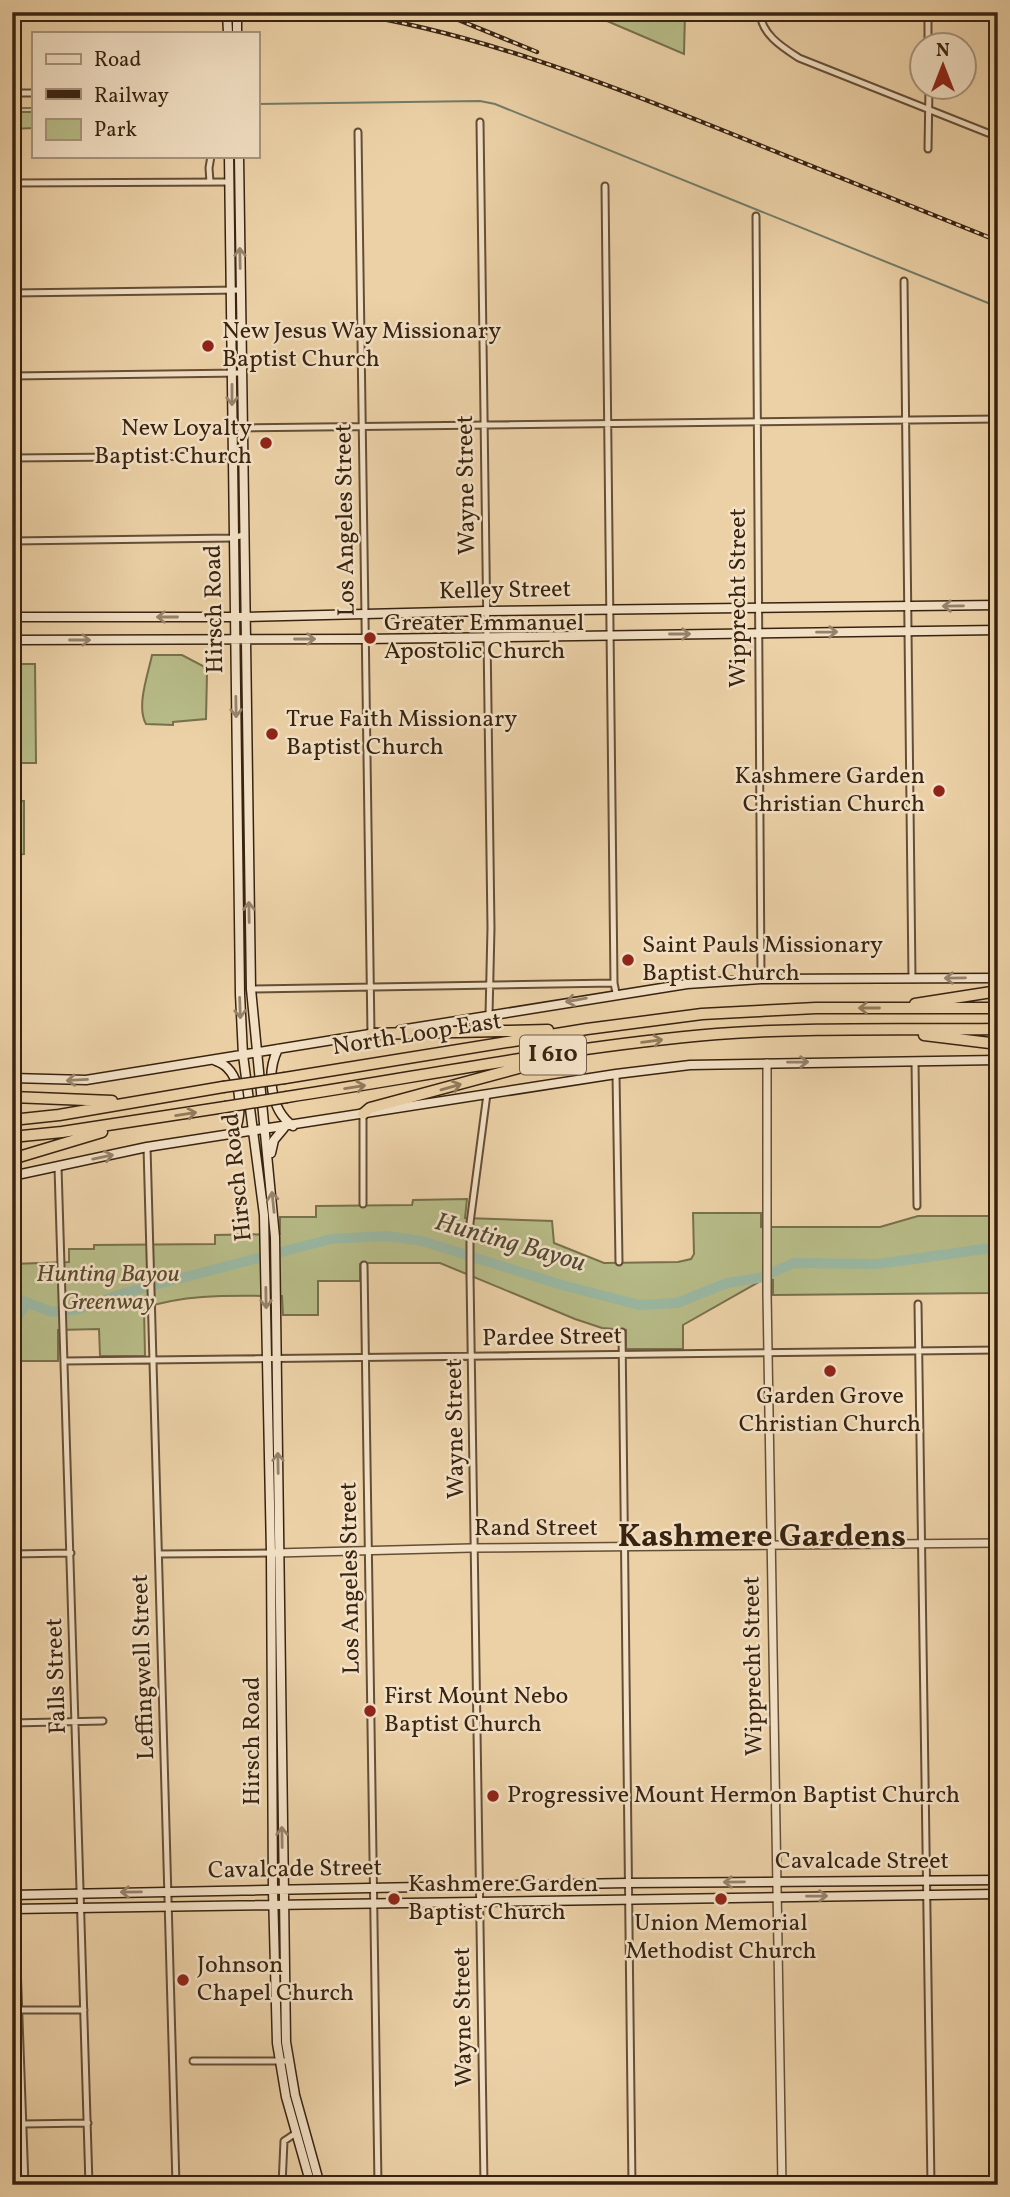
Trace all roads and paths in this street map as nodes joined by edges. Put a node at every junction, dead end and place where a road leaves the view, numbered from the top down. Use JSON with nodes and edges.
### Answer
{"nodes":[{"id":1,"x":227,"y":12,"type":"edge"},
{"id":2,"x":237,"y":12,"type":"edge"},
{"id":3,"x":760,"y":12,"type":"edge"},
{"id":4,"x":928,"y":12,"type":"edge"},
{"id":5,"x":228,"y":32,"type":"edge"},
{"id":6,"x":237,"y":32,"type":"edge"},
{"id":7,"x":928,"y":32,"type":"edge"},
{"id":8,"x":12,"y":93,"type":"edge"},
{"id":9,"x":32,"y":93,"type":"edge"},
{"id":10,"x":929,"y":102,"type":"edge"},
{"id":11,"x":929,"y":110,"type":"junction"},
{"id":12,"x":480,"y":122,"type":"dead end"},
{"id":13,"x":358,"y":132,"type":"dead end"},
{"id":14,"x":998,"y":137,"type":"edge"},
{"id":15,"x":928,"y":149,"type":"dead end"},
{"id":16,"x":211,"y":158,"type":"edge"},
{"id":17,"x":229,"y":158,"type":"edge"},
{"id":18,"x":239,"y":158,"type":"edge"},
{"id":19,"x":210,"y":182,"type":"junction"},
{"id":20,"x":230,"y":182,"type":"junction"},
{"id":21,"x":12,"y":183,"type":"edge"},
{"id":22,"x":605,"y":186,"type":"dead end"},
{"id":23,"x":756,"y":216,"type":"dead end"},
{"id":24,"x":904,"y":281,"type":"dead end"},
{"id":25,"x":230,"y":290,"type":"junction"},
{"id":26,"x":240,"y":290,"type":"junction"},
{"id":27,"x":12,"y":293,"type":"edge"},
{"id":28,"x":236,"y":373,"type":"junction"},
{"id":29,"x":12,"y":376,"type":"edge"},
{"id":30,"x":998,"y":419,"type":"edge"},
{"id":31,"x":905,"y":421,"type":"junction"},
{"id":32,"x":757,"y":422,"type":"junction"},
{"id":33,"x":610,"y":424,"type":"junction"},
{"id":34,"x":484,"y":426,"type":"junction"},
{"id":35,"x":232,"y":428,"type":"junction"},
{"id":36,"x":242,"y":428,"type":"junction"},
{"id":37,"x":363,"y":428,"type":"junction"},
{"id":38,"x":232,"y":456,"type":"junction"},
{"id":39,"x":242,"y":456,"type":"junction"},
{"id":40,"x":12,"y":458,"type":"edge"},
{"id":41,"x":233,"y":538,"type":"junction"},
{"id":42,"x":244,"y":538,"type":"junction"},
{"id":43,"x":12,"y":541,"type":"edge"},
{"id":44,"x":998,"y":605,"type":"edge"},
{"id":45,"x":908,"y":606,"type":"junction"},
{"id":46,"x":758,"y":608,"type":"junction"},
{"id":47,"x":612,"y":609,"type":"junction"},
{"id":48,"x":486,"y":611,"type":"junction"},
{"id":49,"x":366,"y":613,"type":"junction"},
{"id":50,"x":12,"y":617,"type":"edge"},
{"id":51,"x":240,"y":617,"type":"junction"},
{"id":52,"x":998,"y":630,"type":"edge"},
{"id":53,"x":908,"y":631,"type":"junction"},
{"id":54,"x":759,"y":634,"type":"junction"},
{"id":55,"x":612,"y":635,"type":"junction"},
{"id":56,"x":486,"y":636,"type":"junction"},
{"id":57,"x":240,"y":639,"type":"junction"},
{"id":58,"x":365,"y":639,"type":"junction"},
{"id":59,"x":12,"y":640,"type":"edge"},
{"id":60,"x":242,"y":744,"type":"junction"},
{"id":61,"x":238,"y":850,"type":"junction"},
{"id":62,"x":247,"y":850,"type":"junction"},
{"id":63,"x":239,"y":932,"type":"junction"},
{"id":64,"x":998,"y":978,"type":"edge"},
{"id":65,"x":761,"y":979,"type":"junction"},
{"id":66,"x":912,"y":979,"type":"junction"},
{"id":67,"x":614,"y":983,"type":"junction"},
{"id":68,"x":491,"y":985,"type":"junction"},
{"id":69,"x":369,"y":987,"type":"junction"},
{"id":70,"x":251,"y":989,"type":"junction"},
{"id":71,"x":998,"y":991,"type":"edge"},
{"id":72,"x":616,"y":993,"type":"junction"},
{"id":73,"x":898,"y":1008,"type":"junction"},
{"id":74,"x":998,"y":1008,"type":"edge"},
{"id":75,"x":489,"y":1015,"type":"junction"},
{"id":76,"x":587,"y":1029,"type":"junction"},
{"id":77,"x":998,"y":1029,"type":"edge"},
{"id":78,"x":889,"y":1030,"type":"junction"},
{"id":79,"x":371,"y":1034,"type":"junction"},
{"id":80,"x":998,"y":1044,"type":"edge"},
{"id":81,"x":596,"y":1048,"type":"junction"},
{"id":82,"x":278,"y":1049,"type":"junction"},
{"id":83,"x":257,"y":1053,"type":"junction"},
{"id":84,"x":243,"y":1055,"type":"junction"},
{"id":85,"x":213,"y":1059,"type":"junction"},
{"id":86,"x":998,"y":1060,"type":"edge"},
{"id":87,"x":915,"y":1061,"type":"junction"},
{"id":88,"x":767,"y":1063,"type":"junction"},
{"id":89,"x":616,"y":1074,"type":"junction"},
{"id":90,"x":12,"y":1078,"type":"edge"},
{"id":91,"x":487,"y":1094,"type":"junction"},
{"id":92,"x":12,"y":1097,"type":"edge"},
{"id":93,"x":151,"y":1099,"type":"junction"},
{"id":94,"x":363,"y":1114,"type":"junction"},
{"id":95,"x":12,"y":1120,"type":"edge"},
{"id":96,"x":147,"y":1120,"type":"junction"},
{"id":97,"x":290,"y":1126,"type":"junction"},
{"id":98,"x":266,"y":1130,"type":"junction"},
{"id":99,"x":252,"y":1132,"type":"junction"},
{"id":100,"x":234,"y":1135,"type":"junction"},
{"id":101,"x":12,"y":1138,"type":"edge"},
{"id":102,"x":147,"y":1147,"type":"junction"},
{"id":103,"x":12,"y":1159,"type":"edge"},
{"id":104,"x":270,"y":1166,"type":"junction"},
{"id":105,"x":58,"y":1167,"type":"junction"},
{"id":106,"x":12,"y":1176,"type":"edge"},
{"id":107,"x":363,"y":1204,"type":"dead end"},
{"id":108,"x":917,"y":1206,"type":"dead end"},
{"id":109,"x":619,"y":1262,"type":"dead end"},
{"id":110,"x":364,"y":1265,"type":"dead end"},
{"id":111,"x":919,"y":1304,"type":"dead end"},
{"id":112,"x":622,"y":1332,"type":"dead end"},
{"id":113,"x":998,"y":1350,"type":"edge"},
{"id":114,"x":919,"y":1351,"type":"junction"},
{"id":115,"x":768,"y":1353,"type":"junction"},
{"id":116,"x":622,"y":1354,"type":"junction"},
{"id":117,"x":472,"y":1356,"type":"junction"},
{"id":118,"x":365,"y":1358,"type":"junction"},
{"id":119,"x":267,"y":1359,"type":"junction"},
{"id":120,"x":277,"y":1359,"type":"junction"},
{"id":121,"x":152,"y":1360,"type":"junction"},
{"id":122,"x":65,"y":1361,"type":"junction"},
{"id":123,"x":998,"y":1543,"type":"edge"},
{"id":124,"x":921,"y":1544,"type":"junction"},
{"id":125,"x":772,"y":1545,"type":"junction"},
{"id":126,"x":624,"y":1547,"type":"junction"},
{"id":127,"x":475,"y":1549,"type":"junction"},
{"id":128,"x":368,"y":1550,"type":"junction"},
{"id":129,"x":71,"y":1553,"type":"junction"},
{"id":130,"x":275,"y":1553,"type":"junction"},
{"id":131,"x":12,"y":1554,"type":"edge"},
{"id":132,"x":159,"y":1554,"type":"junction"},
{"id":133,"x":76,"y":1721,"type":"junction"},
{"id":134,"x":103,"y":1721,"type":"dead end"},
{"id":135,"x":12,"y":1723,"type":"edge"},
{"id":136,"x":12,"y":1765,"type":"edge"},
{"id":137,"x":998,"y":1880,"type":"edge"},
{"id":138,"x":851,"y":1881,"type":"junction"},
{"id":139,"x":925,"y":1881,"type":"junction"},
{"id":140,"x":776,"y":1882,"type":"junction"},
{"id":141,"x":627,"y":1883,"type":"junction"},
{"id":142,"x":701,"y":1883,"type":"junction"},
{"id":143,"x":552,"y":1885,"type":"junction"},
{"id":144,"x":479,"y":1887,"type":"junction"},
{"id":145,"x":372,"y":1888,"type":"junction"},
{"id":146,"x":168,"y":1891,"type":"junction"},
{"id":147,"x":278,"y":1891,"type":"junction"},
{"id":148,"x":79,"y":1893,"type":"junction"},
{"id":149,"x":998,"y":1894,"type":"edge"},
{"id":150,"x":14,"y":1895,"type":"edge"},
{"id":151,"x":925,"y":1895,"type":"junction"},
{"id":152,"x":850,"y":1896,"type":"junction"},
{"id":153,"x":776,"y":1897,"type":"junction"},
{"id":154,"x":701,"y":1898,"type":"junction"},
{"id":155,"x":627,"y":1900,"type":"junction"},
{"id":156,"x":552,"y":1901,"type":"junction"},
{"id":157,"x":480,"y":1902,"type":"junction"},
{"id":158,"x":372,"y":1903,"type":"junction"},
{"id":159,"x":278,"y":1905,"type":"junction"},
{"id":160,"x":167,"y":1906,"type":"junction"},
{"id":161,"x":79,"y":1908,"type":"junction"},
{"id":162,"x":13,"y":1909,"type":"edge"},
{"id":163,"x":84,"y":2010,"type":"junction"},
{"id":164,"x":19,"y":2011,"type":"junction"},
{"id":165,"x":193,"y":2061,"type":"dead end"},
{"id":166,"x":284,"y":2061,"type":"junction"},
{"id":167,"x":88,"y":2123,"type":"junction"},
{"id":168,"x":23,"y":2124,"type":"junction"},
{"id":169,"x":301,"y":2132,"type":"junction"},
{"id":170,"x":25,"y":2185,"type":"edge"},
{"id":171,"x":89,"y":2185,"type":"edge"},
{"id":172,"x":176,"y":2185,"type":"edge"},
{"id":173,"x":282,"y":2185,"type":"edge"},
{"id":174,"x":312,"y":2185,"type":"edge"},
{"id":175,"x":320,"y":2185,"type":"edge"},
{"id":176,"x":378,"y":2185,"type":"edge"},
{"id":177,"x":484,"y":2185,"type":"edge"},
{"id":178,"x":632,"y":2185,"type":"edge"},
{"id":179,"x":782,"y":2185,"type":"edge"},
{"id":180,"x":931,"y":2185,"type":"edge"}],
"edges":[{"from":1,"to":5,"type":"main road"},
{"from":2,"to":6,"type":"main road"},
{"from":3,"to":11,"type":"street"},
{"from":4,"to":7,"type":"street"},
{"from":8,"to":9,"type":"street"},
{"from":10,"to":11,"type":"street"},
{"from":11,"to":14,"type":"street"},
{"from":11,"to":15,"type":"street"},
{"from":12,"to":34,"type":"street","name":"Wayne Street"},
{"from":13,"to":37,"type":"street","name":"Los Angeles Street"},
{"from":16,"to":19,"type":"street"},
{"from":17,"to":20,"type":"main road","name":"Hirsch Road"},
{"from":26,"to":18,"type":"main road","name":"Hirsch Road","one_way":true},
{"from":19,"to":20,"type":"street"},
{"from":19,"to":21,"type":"street"},
{"from":20,"to":25,"type":"main road","name":"Hirsch Road"},
{"from":22,"to":33,"type":"street"},
{"from":23,"to":32,"type":"street","name":"Wipprecht Street"},
{"from":24,"to":31,"type":"street"},
{"from":25,"to":26,"type":"street"},
{"from":25,"to":27,"type":"street"},
{"from":25,"to":28,"type":"main road","name":"Hirsch Road"},
{"from":26,"to":28,"type":"main road","name":"Hirsch Road"},
{"from":28,"to":29,"type":"street"},
{"from":28,"to":35,"type":"main road","name":"Hirsch Road","one_way":true},
{"from":28,"to":36,"type":"main road","name":"Hirsch Road"},
{"from":30,"to":31,"type":"street"},
{"from":31,"to":32,"type":"street"},
{"from":31,"to":45,"type":"street"},
{"from":32,"to":33,"type":"street"},
{"from":32,"to":46,"type":"street","name":"Wipprecht Street"},
{"from":33,"to":34,"type":"street"},
{"from":33,"to":47,"type":"street"},
{"from":34,"to":37,"type":"street"},
{"from":34,"to":48,"type":"street","name":"Wayne Street"},
{"from":35,"to":36,"type":"street"},
{"from":35,"to":38,"type":"main road","name":"Hirsch Road"},
{"from":36,"to":37,"type":"street"},
{"from":36,"to":39,"type":"main road","name":"Hirsch Road"},
{"from":37,"to":49,"type":"street","name":"Los Angeles Street"},
{"from":38,"to":39,"type":"street"},
{"from":38,"to":40,"type":"street"},
{"from":38,"to":41,"type":"main road","name":"Hirsch Road"},
{"from":39,"to":42,"type":"main road","name":"Hirsch Road"},
{"from":41,"to":42,"type":"street"},
{"from":41,"to":43,"type":"street"},
{"from":41,"to":51,"type":"main road","name":"Hirsch Road"},
{"from":42,"to":51,"type":"main road","name":"Hirsch Road"},
{"from":44,"to":45,"type":"main road","name":"Kelley Street","one_way":true},
{"from":45,"to":46,"type":"main road","name":"Kelley Street"},
{"from":45,"to":53,"type":"street"},
{"from":46,"to":47,"type":"main road","name":"Kelley Street"},
{"from":46,"to":54,"type":"street","name":"Wipprecht Street"},
{"from":47,"to":48,"type":"main road","name":"Kelley Street"},
{"from":47,"to":55,"type":"street"},
{"from":48,"to":49,"type":"main road","name":"Kelley Street"},
{"from":48,"to":56,"type":"street","name":"Wayne Street"},
{"from":49,"to":51,"type":"main road","name":"Kelley Street"},
{"from":49,"to":58,"type":"street","name":"Los Angeles Street"},
{"from":51,"to":50,"type":"main road","name":"Kelley Street","one_way":true},
{"from":51,"to":57,"type":"main road","name":"Hirsch Road"},
{"from":52,"to":53,"type":"main road","name":"Kelley Street"},
{"from":54,"to":53,"type":"main road","name":"Kelley Street","one_way":true},
{"from":53,"to":66,"type":"street"},
{"from":55,"to":54,"type":"main road","name":"Kelley Street","one_way":true},
{"from":54,"to":65,"type":"street","name":"Wipprecht Street"},
{"from":55,"to":56,"type":"main road","name":"Kelley Street"},
{"from":55,"to":67,"type":"street"},
{"from":56,"to":58,"type":"main road","name":"Kelley Street"},
{"from":56,"to":68,"type":"street","name":"Wayne Street"},
{"from":57,"to":58,"type":"main road","name":"Kelley Street","one_way":true},
{"from":59,"to":57,"type":"main road","name":"Kelley Street","one_way":true},
{"from":57,"to":60,"type":"main road","name":"Hirsch Road"},
{"from":58,"to":69,"type":"street","name":"Los Angeles Street"},
{"from":60,"to":61,"type":"main road","name":"Hirsch Road"},
{"from":60,"to":62,"type":"main road","name":"Hirsch Road"},
{"from":61,"to":62,"type":"main road"},
{"from":61,"to":63,"type":"main road","name":"Hirsch Road"},
{"from":70,"to":62,"type":"main road","name":"Hirsch Road","one_way":true},
{"from":63,"to":70,"type":"main road"},
{"from":63,"to":84,"type":"main road","name":"Hirsch Road","one_way":true},
{"from":64,"to":66,"type":"main road","one_way":true},
{"from":65,"to":66,"type":"main road"},
{"from":65,"to":72,"type":"main road"},
{"from":67,"to":68,"type":"street"},
{"from":67,"to":72,"type":"street"},
{"from":68,"to":69,"type":"street"},
{"from":68,"to":75,"type":"street","name":"Wayne Street"},
{"from":69,"to":70,"type":"street"},
{"from":69,"to":79,"type":"street","name":"Los Angeles Street"},
{"from":70,"to":83,"type":"main road","name":"Hirsch Road"},
{"from":71,"to":73,"type":"highway"},
{"from":72,"to":75,"type":"main road","one_way":true},
{"from":73,"to":74,"type":"highway","name":"North Loop East","number":"I 610"},
{"from":73,"to":76,"type":"highway","name":"North Loop East","number":"I 610","one_way":true},
{"from":75,"to":79,"type":"main road"},
{"from":76,"to":79,"type":"highway"},
{"from":76,"to":93,"type":"highway","name":"North Loop East","number":"I 610","bridge":true},
{"from":77,"to":78,"type":"highway","name":"North Loop East","number":"I 610"},
{"from":78,"to":80,"type":"highway"},
{"from":81,"to":78,"type":"highway","name":"North Loop East","number":"I 610","one_way":true},
{"from":79,"to":82,"type":"main road"},
{"from":94,"to":81,"type":"highway","one_way":true},
{"from":96,"to":81,"type":"highway","name":"North Loop East","number":"I 610","one_way":true,"bridge":true},
{"from":82,"to":83,"type":"main road"},
{"from":82,"to":97,"type":"main road"},
{"from":83,"to":84,"type":"main road"},
{"from":83,"to":98,"type":"main road","name":"Hirsch Road"},
{"from":84,"to":85,"type":"main road"},
{"from":84,"to":99,"type":"main road","name":"Hirsch Road"},
{"from":85,"to":90,"type":"main road","one_way":true},
{"from":85,"to":100,"type":"main road"},
{"from":86,"to":87,"type":"main road"},
{"from":88,"to":87,"type":"main road","one_way":true},
{"from":87,"to":108,"type":"street"},
{"from":88,"to":89,"type":"main road"},
{"from":88,"to":115,"type":"street","name":"Wipprecht Street"},
{"from":89,"to":91,"type":"main road"},
{"from":89,"to":109,"type":"street"},
{"from":91,"to":94,"type":"main road"},
{"from":91,"to":117,"type":"street","name":"Wayne Street"},
{"from":92,"to":93,"type":"highway"},
{"from":93,"to":95,"type":"highway","name":"North Loop East","number":"I 610"},
{"from":94,"to":97,"type":"main road"},
{"from":94,"to":107,"type":"street"},
{"from":96,"to":101,"type":"highway","name":"North Loop East","number":"I 610"},
{"from":96,"to":103,"type":"highway"},
{"from":97,"to":98,"type":"main road"},
{"from":97,"to":104,"type":"main road"},
{"from":98,"to":99,"type":"main road"},
{"from":98,"to":104,"type":"main road","name":"Hirsch Road"},
{"from":99,"to":100,"type":"main road"},
{"from":99,"to":119,"type":"main road","name":"Hirsch Road","one_way":true},
{"from":100,"to":102,"type":"main road"},
{"from":105,"to":102,"type":"main road","one_way":true},
{"from":102,"to":121,"type":"street","name":"Leffingwell Street"},
{"from":120,"to":104,"type":"main road","name":"Hirsch Road","one_way":true},
{"from":105,"to":106,"type":"main road"},
{"from":105,"to":122,"type":"street","name":"Falls Street"},
{"from":110,"to":118,"type":"street","name":"Los Angeles Street"},
{"from":111,"to":114,"type":"street"},
{"from":112,"to":116,"type":"street"},
{"from":113,"to":114,"type":"street","name":"Pardee Street"},
{"from":114,"to":115,"type":"street","name":"Pardee Street"},
{"from":114,"to":124,"type":"street"},
{"from":115,"to":116,"type":"street","name":"Pardee Street"},
{"from":115,"to":125,"type":"street","name":"Wipprecht Street"},
{"from":116,"to":117,"type":"street","name":"Pardee Street"},
{"from":116,"to":126,"type":"street"},
{"from":117,"to":118,"type":"street","name":"Pardee Street"},
{"from":117,"to":127,"type":"street","name":"Wayne Street"},
{"from":118,"to":120,"type":"street","name":"Pardee Street"},
{"from":118,"to":128,"type":"street","name":"Los Angeles Street"},
{"from":119,"to":120,"type":"street","name":"Pardee Street"},
{"from":119,"to":121,"type":"street","name":"Pardee Street"},
{"from":119,"to":130,"type":"main road","name":"Hirsch Road"},
{"from":130,"to":120,"type":"main road","name":"Hirsch Road","one_way":true},
{"from":121,"to":122,"type":"street","name":"Pardee Street"},
{"from":121,"to":132,"type":"street","name":"Leffingwell Street"},
{"from":122,"to":129,"type":"street","name":"Falls Street"},
{"from":123,"to":124,"type":"street","name":"Rand Street"},
{"from":124,"to":125,"type":"street","name":"Rand Street"},
{"from":124,"to":139,"type":"street"},
{"from":125,"to":126,"type":"street","name":"Rand Street"},
{"from":125,"to":140,"type":"street","name":"Wipprecht Street"},
{"from":126,"to":127,"type":"street","name":"Rand Street"},
{"from":126,"to":141,"type":"street"},
{"from":127,"to":128,"type":"street","name":"Rand Street"},
{"from":127,"to":144,"type":"street","name":"Wayne Street"},
{"from":128,"to":130,"type":"street","name":"Rand Street"},
{"from":128,"to":145,"type":"street","name":"Los Angeles Street"},
{"from":129,"to":131,"type":"street"},
{"from":129,"to":133,"type":"street","name":"Falls Street"},
{"from":130,"to":132,"type":"street","name":"Rand Street"},
{"from":130,"to":147,"type":"main road","name":"Hirsch Road"},
{"from":132,"to":146,"type":"street","name":"Leffingwell Street"},
{"from":133,"to":134,"type":"street"},
{"from":133,"to":135,"type":"street"},
{"from":133,"to":148,"type":"street","name":"Falls Street"},
{"from":136,"to":150,"type":"street"},
{"from":137,"to":139,"type":"main road","name":"Cavalcade Street"},
{"from":138,"to":139,"type":"main road","name":"Cavalcade Street"},
{"from":138,"to":140,"type":"main road","name":"Cavalcade Street"},
{"from":138,"to":152,"type":"main road"},
{"from":139,"to":151,"type":"street"},
{"from":140,"to":142,"type":"main road","name":"Cavalcade Street","one_way":true},
{"from":140,"to":153,"type":"street","name":"Wipprecht Street"},
{"from":141,"to":142,"type":"main road","name":"Cavalcade Street"},
{"from":141,"to":143,"type":"main road","name":"Cavalcade Street"},
{"from":141,"to":155,"type":"street"},
{"from":142,"to":154,"type":"main road"},
{"from":143,"to":144,"type":"main road","name":"Cavalcade Street"},
{"from":143,"to":156,"type":"main road"},
{"from":144,"to":145,"type":"main road","name":"Cavalcade Street"},
{"from":144,"to":157,"type":"street","name":"Wayne Street"},
{"from":145,"to":147,"type":"main road","name":"Cavalcade Street"},
{"from":145,"to":158,"type":"street","name":"Los Angeles Street"},
{"from":146,"to":147,"type":"main road","name":"Cavalcade Street"},
{"from":146,"to":148,"type":"main road","name":"Cavalcade Street","one_way":true},
{"from":146,"to":160,"type":"street","name":"Leffingwell Street"},
{"from":147,"to":159,"type":"main road","name":"Hirsch Road"},
{"from":148,"to":150,"type":"main road","name":"Cavalcade Street"},
{"from":148,"to":161,"type":"street","name":"Falls Street"},
{"from":149,"to":151,"type":"main road","name":"Cavalcade Street"},
{"from":150,"to":162,"type":"street"},
{"from":151,"to":152,"type":"main road","name":"Cavalcade Street"},
{"from":151,"to":180,"type":"street"},
{"from":153,"to":152,"type":"main road","name":"Cavalcade Street","one_way":true},
{"from":153,"to":154,"type":"main road","name":"Cavalcade Street"},
{"from":153,"to":179,"type":"street","name":"Wipprecht Street"},
{"from":154,"to":155,"type":"main road","name":"Cavalcade Street"},
{"from":155,"to":156,"type":"main road","name":"Cavalcade Street"},
{"from":155,"to":178,"type":"street"},
{"from":156,"to":157,"type":"main road","name":"Cavalcade Street"},
{"from":157,"to":158,"type":"main road","name":"Cavalcade Street"},
{"from":157,"to":177,"type":"street","name":"Wayne Street"},
{"from":158,"to":159,"type":"main road","name":"Cavalcade Street"},
{"from":158,"to":176,"type":"street","name":"Los Angeles Street"},
{"from":159,"to":160,"type":"main road","name":"Cavalcade Street"},
{"from":159,"to":166,"type":"main road","name":"Hirsch Road"},
{"from":160,"to":161,"type":"main road","name":"Cavalcade Street"},
{"from":160,"to":172,"type":"street","name":"Leffingwell Street"},
{"from":161,"to":162,"type":"main road","name":"Cavalcade Street"},
{"from":161,"to":163,"type":"street","name":"Falls Street"},
{"from":162,"to":164,"type":"street"},
{"from":163,"to":164,"type":"street"},
{"from":163,"to":167,"type":"street","name":"Falls Street"},
{"from":164,"to":168,"type":"street"},
{"from":165,"to":166,"type":"street"},
{"from":166,"to":169,"type":"main road","name":"Hirsch Road"},
{"from":167,"to":168,"type":"street"},
{"from":167,"to":171,"type":"street","name":"Falls Street"},
{"from":168,"to":170,"type":"street"},
{"from":169,"to":173,"type":"street"},
{"from":169,"to":174,"type":"main road"},
{"from":169,"to":175,"type":"main road"}]}
